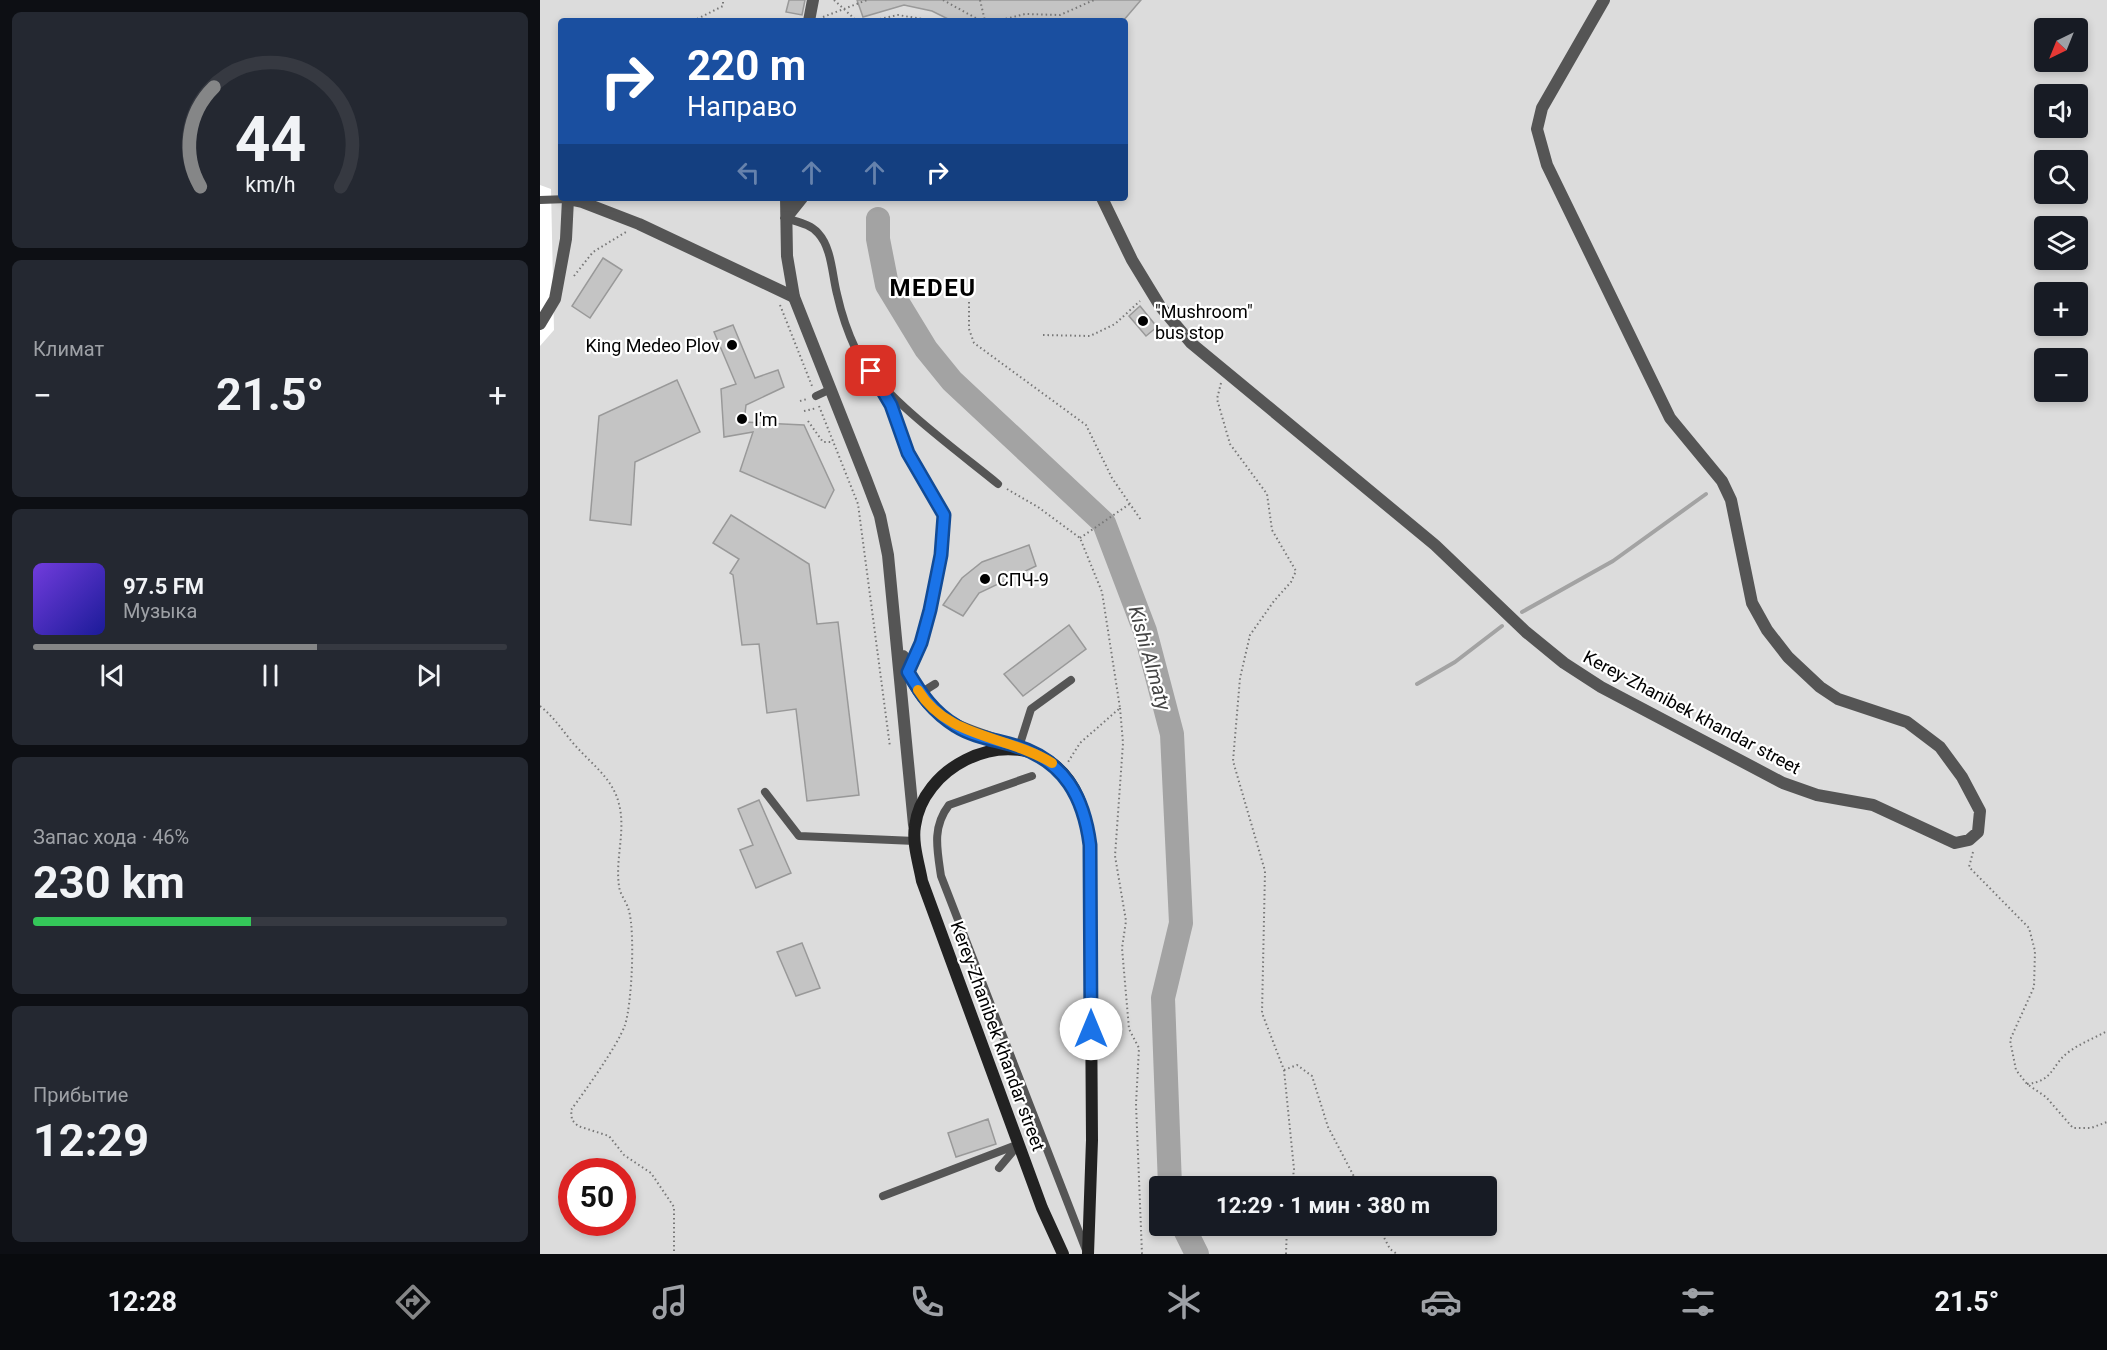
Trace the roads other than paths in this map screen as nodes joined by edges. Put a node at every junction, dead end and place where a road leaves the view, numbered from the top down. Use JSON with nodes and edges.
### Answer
{"nodes":[{"id":1,"x":813,"y":0,"type":"edge"},
{"id":2,"x":1604,"y":0,"type":"edge"},
{"id":3,"x":810,"y":18,"type":"edge"},
{"id":4,"x":558,"y":199,"type":"edge"},
{"id":5,"x":540,"y":200,"type":"edge"},
{"id":6,"x":568,"y":201,"type":"edge"},
{"id":7,"x":577,"y":201,"type":"edge"},
{"id":8,"x":786,"y":201,"type":"edge"},
{"id":9,"x":800,"y":201,"type":"edge"},
{"id":10,"x":1103,"y":201,"type":"edge"},
{"id":11,"x":786,"y":218,"type":"junction"},
{"id":12,"x":794,"y":297,"type":"junction"},
{"id":13,"x":540,"y":324,"type":"edge"},
{"id":14,"x":871,"y":371,"type":"junction"},
{"id":15,"x":831,"y":389,"type":"junction"},
{"id":16,"x":816,"y":396,"type":"road end"},
{"id":17,"x":998,"y":484,"type":"road end"},
{"id":18,"x":893,"y":617,"type":"junction"},
{"id":19,"x":908,"y":672,"type":"junction"},
{"id":20,"x":1071,"y":680,"type":"dead end"},
{"id":21,"x":935,"y":684,"type":"dead end"},
{"id":22,"x":924,"y":700,"type":"junction"},
{"id":23,"x":1019,"y":747,"type":"junction"},
{"id":24,"x":1040,"y":756,"type":"junction"},
{"id":25,"x":1032,"y":776,"type":"dead end"},
{"id":26,"x":765,"y":792,"type":"dead end"},
{"id":27,"x":915,"y":826,"type":"junction"},
{"id":28,"x":915,"y":841,"type":"junction"},
{"id":29,"x":1019,"y":1144,"type":"junction"},
{"id":30,"x":999,"y":1168,"type":"dead end"},
{"id":31,"x":883,"y":1196,"type":"dead end"},
{"id":32,"x":1088,"y":1253,"type":"edge"},
{"id":33,"x":1062,"y":1254,"type":"edge"}],
"edges":[{"from":1,"to":3,"type":"street"},
{"from":2,"to":10,"type":"street","name":"Kerey-Zhanibek khandar street"},
{"from":4,"to":5,"type":"lane"},
{"from":6,"to":13,"type":"street"},
{"from":7,"to":12,"type":"street"},
{"from":8,"to":11,"type":"street","name":"Kerey-Zhanibek khandar street"},
{"from":9,"to":11,"type":"street"},
{"from":11,"to":12,"type":"street","name":"Kerey-Zhanibek khandar street"},
{"from":11,"to":14,"type":"lane"},
{"from":12,"to":15,"type":"street","name":"Kerey-Zhanibek khandar street"},
{"from":14,"to":17,"type":"lane"},
{"from":14,"to":19,"type":"lane"},
{"from":15,"to":16,"type":"lane"},
{"from":15,"to":18,"type":"street","name":"Kerey-Zhanibek khandar street"},
{"from":18,"to":19,"type":"street","name":"Kerey-Zhanibek khandar street"},
{"from":18,"to":27,"type":"street","name":"Kerey-Zhanibek khandar street"},
{"from":19,"to":22,"type":"street","name":"Kerey-Zhanibek khandar street"},
{"from":20,"to":23,"type":"lane"},
{"from":21,"to":22,"type":"lane"},
{"from":22,"to":23,"type":"street","name":"Kerey-Zhanibek khandar street"},
{"from":23,"to":24,"type":"street","name":"Kerey-Zhanibek khandar street"},
{"from":24,"to":27,"type":"main road","name":"Kerey-Zhanibek khandar street"},
{"from":24,"to":32,"type":"main road","name":"Kerey-Zhanibek khandar street"},
{"from":25,"to":32,"type":"lane"},
{"from":26,"to":28,"type":"lane"},
{"from":27,"to":28,"type":"main road","name":"Kerey-Zhanibek khandar street"},
{"from":28,"to":29,"type":"main road","name":"Kerey-Zhanibek khandar street"},
{"from":29,"to":30,"type":"lane"},
{"from":29,"to":31,"type":"lane"},
{"from":29,"to":33,"type":"main road","name":"Kerey-Zhanibek khandar street"}]}
